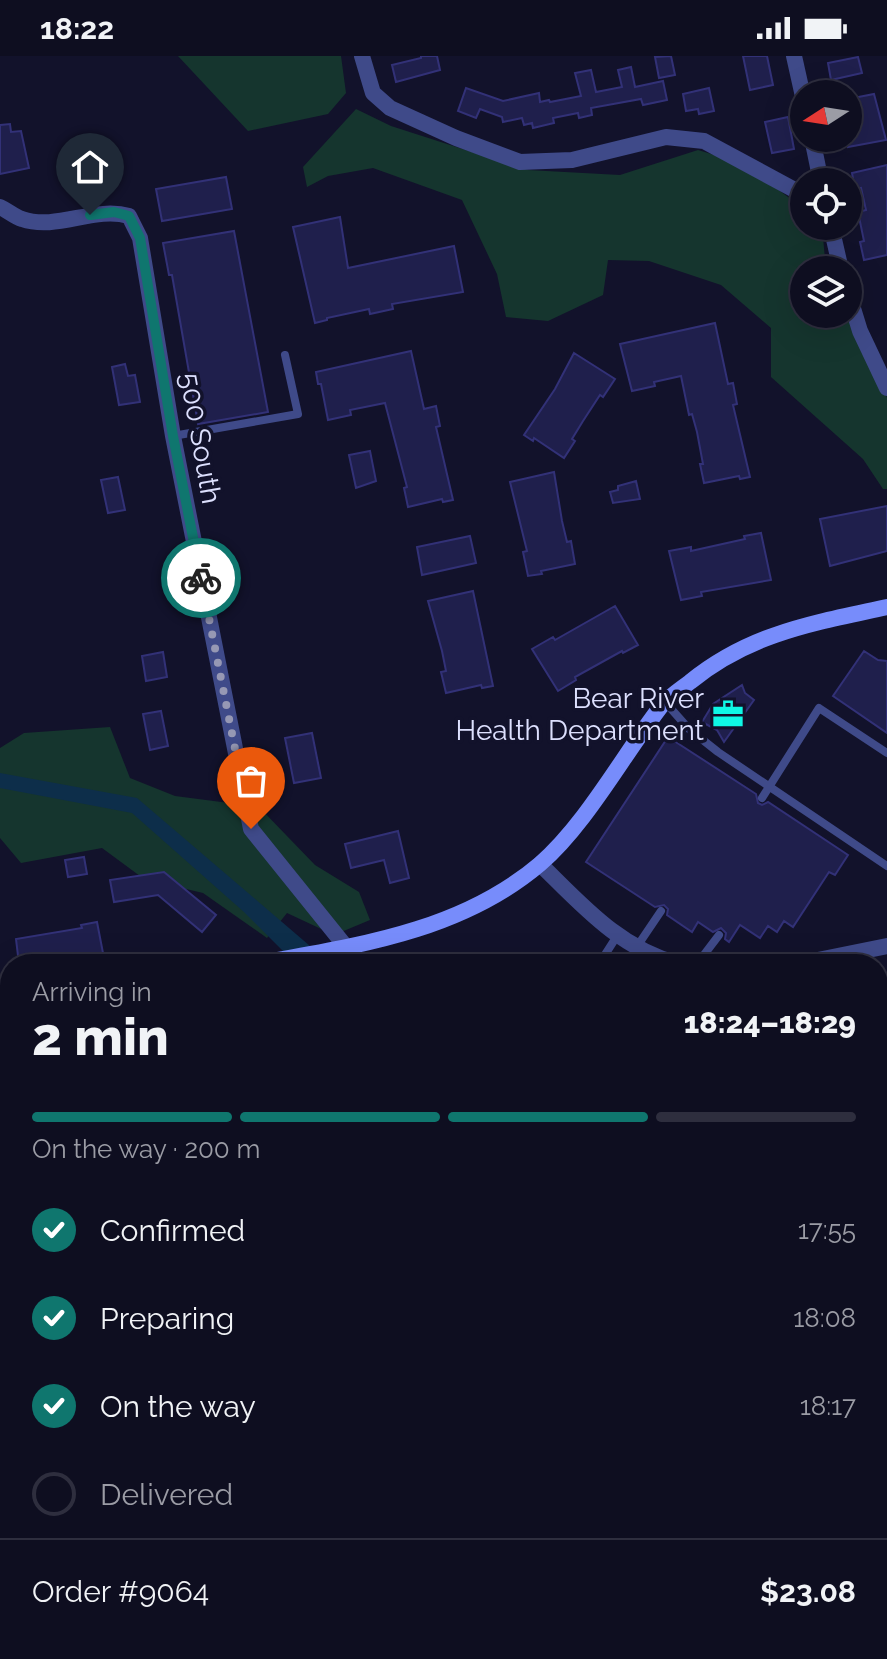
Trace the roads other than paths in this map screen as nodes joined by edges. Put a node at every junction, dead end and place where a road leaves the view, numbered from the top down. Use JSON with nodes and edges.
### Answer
{"nodes":[{"id":1,"x":362,"y":56,"type":"edge"},
{"id":2,"x":794,"y":56,"type":"edge"},
{"id":3,"x":799,"y":80,"type":"edge"},
{"id":4,"x":790,"y":187,"type":"edge"},
{"id":5,"x":0,"y":207,"type":"edge"},
{"id":6,"x":859,"y":328,"type":"edge"},
{"id":7,"x":285,"y":355,"type":"dead end"},
{"id":8,"x":887,"y":388,"type":"edge"},
{"id":9,"x":173,"y":436,"type":"junction"},
{"id":10,"x":887,"y":607,"type":"edge"},
{"id":11,"x":665,"y":702,"type":"junction"},
{"id":12,"x":887,"y":753,"type":"edge"},
{"id":13,"x":769,"y":786,"type":"junction"},
{"id":14,"x":762,"y":798,"type":"dead end"},
{"id":15,"x":540,"y":864,"type":"junction"},
{"id":16,"x":887,"y":866,"type":"edge"},
{"id":17,"x":661,"y":911,"type":"dead end"},
{"id":18,"x":719,"y":935,"type":"dead end"},
{"id":19,"x":617,"y":936,"type":"junction"},
{"id":20,"x":887,"y":946,"type":"edge"},
{"id":21,"x":346,"y":947,"type":"junction"},
{"id":22,"x":636,"y":948,"type":"junction"},
{"id":23,"x":309,"y":954,"type":"edge"},
{"id":24,"x":605,"y":954,"type":"edge"},
{"id":25,"x":652,"y":954,"type":"edge"},
{"id":26,"x":705,"y":954,"type":"edge"},
{"id":27,"x":859,"y":954,"type":"edge"}],
"edges":[{"from":1,"to":4,"type":"street"},
{"from":2,"to":3,"type":"street"},
{"from":5,"to":9,"type":"street","name":"500 South"},
{"from":6,"to":8,"type":"street"},
{"from":7,"to":9,"type":"lane"},
{"from":9,"to":21,"type":"street","name":"500 South"},
{"from":10,"to":11,"type":"main road"},
{"from":11,"to":13,"type":"lane"},
{"from":11,"to":15,"type":"main road"},
{"from":12,"to":13,"type":"lane"},
{"from":13,"to":14,"type":"lane"},
{"from":13,"to":16,"type":"lane"},
{"from":15,"to":19,"type":"street"},
{"from":15,"to":21,"type":"main road"},
{"from":17,"to":22,"type":"lane"},
{"from":18,"to":26,"type":"lane"},
{"from":19,"to":22,"type":"street"},
{"from":19,"to":24,"type":"lane"},
{"from":20,"to":27,"type":"street"},
{"from":21,"to":23,"type":"main road"},
{"from":22,"to":25,"type":"street"}]}
